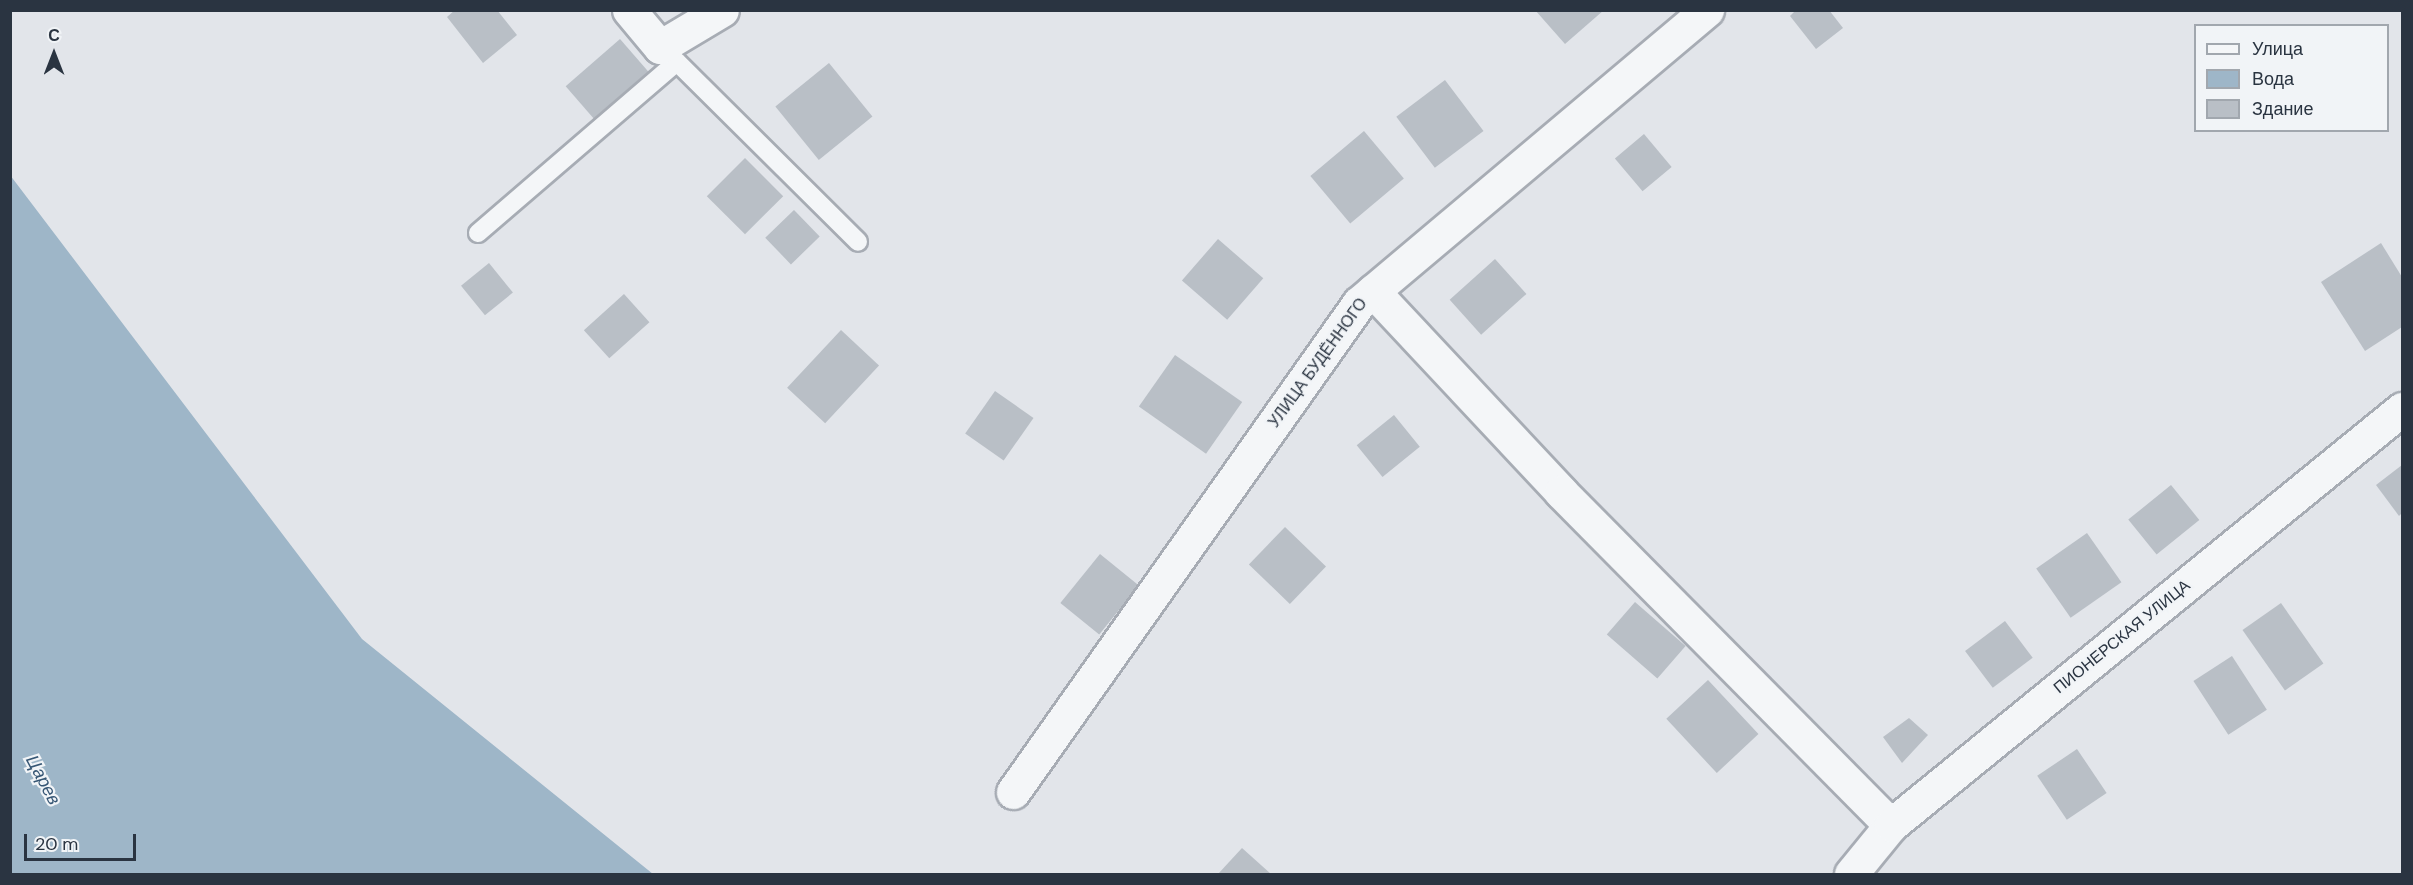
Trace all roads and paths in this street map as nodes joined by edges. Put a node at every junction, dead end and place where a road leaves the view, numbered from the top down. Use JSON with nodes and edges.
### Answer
{"nodes":[{"id":1,"x":629,"y":10,"type":"edge"},
{"id":2,"x":722,"y":10,"type":"edge"},
{"id":3,"x":1707,"y":10,"type":"edge"},
{"id":4,"x":668,"y":55,"type":"junction"},
{"id":5,"x":478,"y":233,"type":"dead end"},
{"id":6,"x":858,"y":242,"type":"dead end"},
{"id":7,"x":1373,"y":291,"type":"junction"},
{"id":8,"x":2403,"y":409,"type":"edge"},
{"id":9,"x":1013,"y":792,"type":"dead end"},
{"id":10,"x":1891,"y":825,"type":"junction"},
{"id":11,"x":1851,"y":874,"type":"edge"}],
"edges":[{"from":1,"to":4,"type":"street"},
{"from":2,"to":4,"type":"street"},
{"from":3,"to":7,"type":"street","name":"УЛИЦА БУДЁННОГО"},
{"from":4,"to":5,"type":"lane"},
{"from":4,"to":6,"type":"lane"},
{"from":7,"to":9,"type":"street","name":"УЛИЦА БУДЁННОГО"},
{"from":7,"to":10,"type":"street"},
{"from":8,"to":10,"type":"street","name":"ПИОНЕРСКАЯ УЛИЦА"},
{"from":10,"to":11,"type":"street","name":"ПИОНЕРСКАЯ УЛИЦА"}]}
